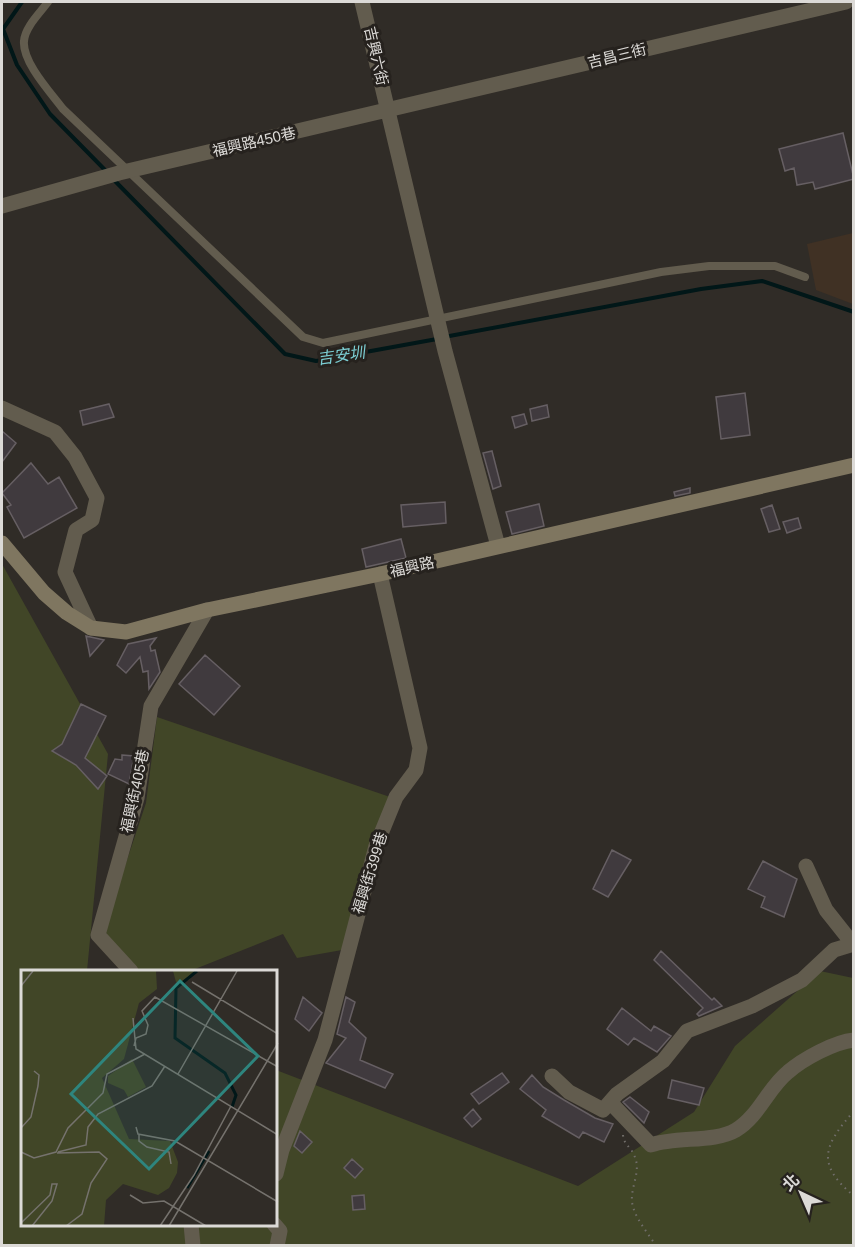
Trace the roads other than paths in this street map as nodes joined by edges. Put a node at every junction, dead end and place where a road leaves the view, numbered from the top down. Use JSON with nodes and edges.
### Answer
{"nodes":[{"id":1,"x":48,"y":2,"type":"edge"},
{"id":2,"x":362,"y":2,"type":"edge"},
{"id":3,"x":846,"y":2,"type":"edge"},
{"id":4,"x":389,"y":111,"type":"junction"},
{"id":5,"x":124,"y":172,"type":"junction"},
{"id":6,"x":2,"y":206,"type":"edge"},
{"id":7,"x":805,"y":277,"type":"dead end"},
{"id":8,"x":440,"y":323,"type":"junction"},
{"id":9,"x":2,"y":408,"type":"edge"},
{"id":10,"x":854,"y":465,"type":"edge"},
{"id":11,"x":2,"y":543,"type":"edge"},
{"id":12,"x":498,"y":546,"type":"junction"},
{"id":13,"x":380,"y":574,"type":"junction"},
{"id":14,"x":207,"y":610,"type":"junction"},
{"id":15,"x":91,"y":628,"type":"junction"},
{"id":16,"x":806,"y":866,"type":"dead end"},
{"id":17,"x":853,"y":944,"type":"edge"},
{"id":18,"x":130,"y":970,"type":"edge"},
{"id":19,"x":854,"y":1040,"type":"edge"},
{"id":20,"x":552,"y":1076,"type":"dead end"},
{"id":21,"x":610,"y":1102,"type":"junction"},
{"id":22,"x":278,"y":1166,"type":"edge"},
{"id":23,"x":191,"y":1226,"type":"edge"},
{"id":24,"x":276,"y":1226,"type":"edge"},
{"id":25,"x":193,"y":1245,"type":"edge"},
{"id":26,"x":277,"y":1245,"type":"edge"}],
"edges":[{"from":1,"to":5,"type":"lane"},
{"from":2,"to":4,"type":"street","name":"吉興六街"},
{"from":3,"to":4,"type":"street","name":"吉昌三街"},
{"from":4,"to":5,"type":"street","name":"福興路450巷"},
{"from":4,"to":8,"type":"street","name":"吉興六街"},
{"from":5,"to":6,"type":"street","name":"福興路450巷"},
{"from":5,"to":8,"type":"lane"},
{"from":7,"to":8,"type":"lane"},
{"from":8,"to":12,"type":"street","name":"吉興六街"},
{"from":9,"to":15,"type":"street"},
{"from":10,"to":12,"type":"street","name":"福興路"},
{"from":11,"to":15,"type":"street","name":"福興路"},
{"from":12,"to":13,"type":"street","name":"福興路"},
{"from":13,"to":14,"type":"street","name":"福興路"},
{"from":13,"to":22,"type":"street","name":"福興街399巷"},
{"from":14,"to":15,"type":"street","name":"福興路"},
{"from":14,"to":18,"type":"street","name":"福興街405巷"},
{"from":16,"to":17,"type":"street"},
{"from":17,"to":21,"type":"street"},
{"from":19,"to":21,"type":"street"},
{"from":20,"to":21,"type":"street"},
{"from":23,"to":25,"type":"street"},
{"from":24,"to":26,"type":"street"}]}
